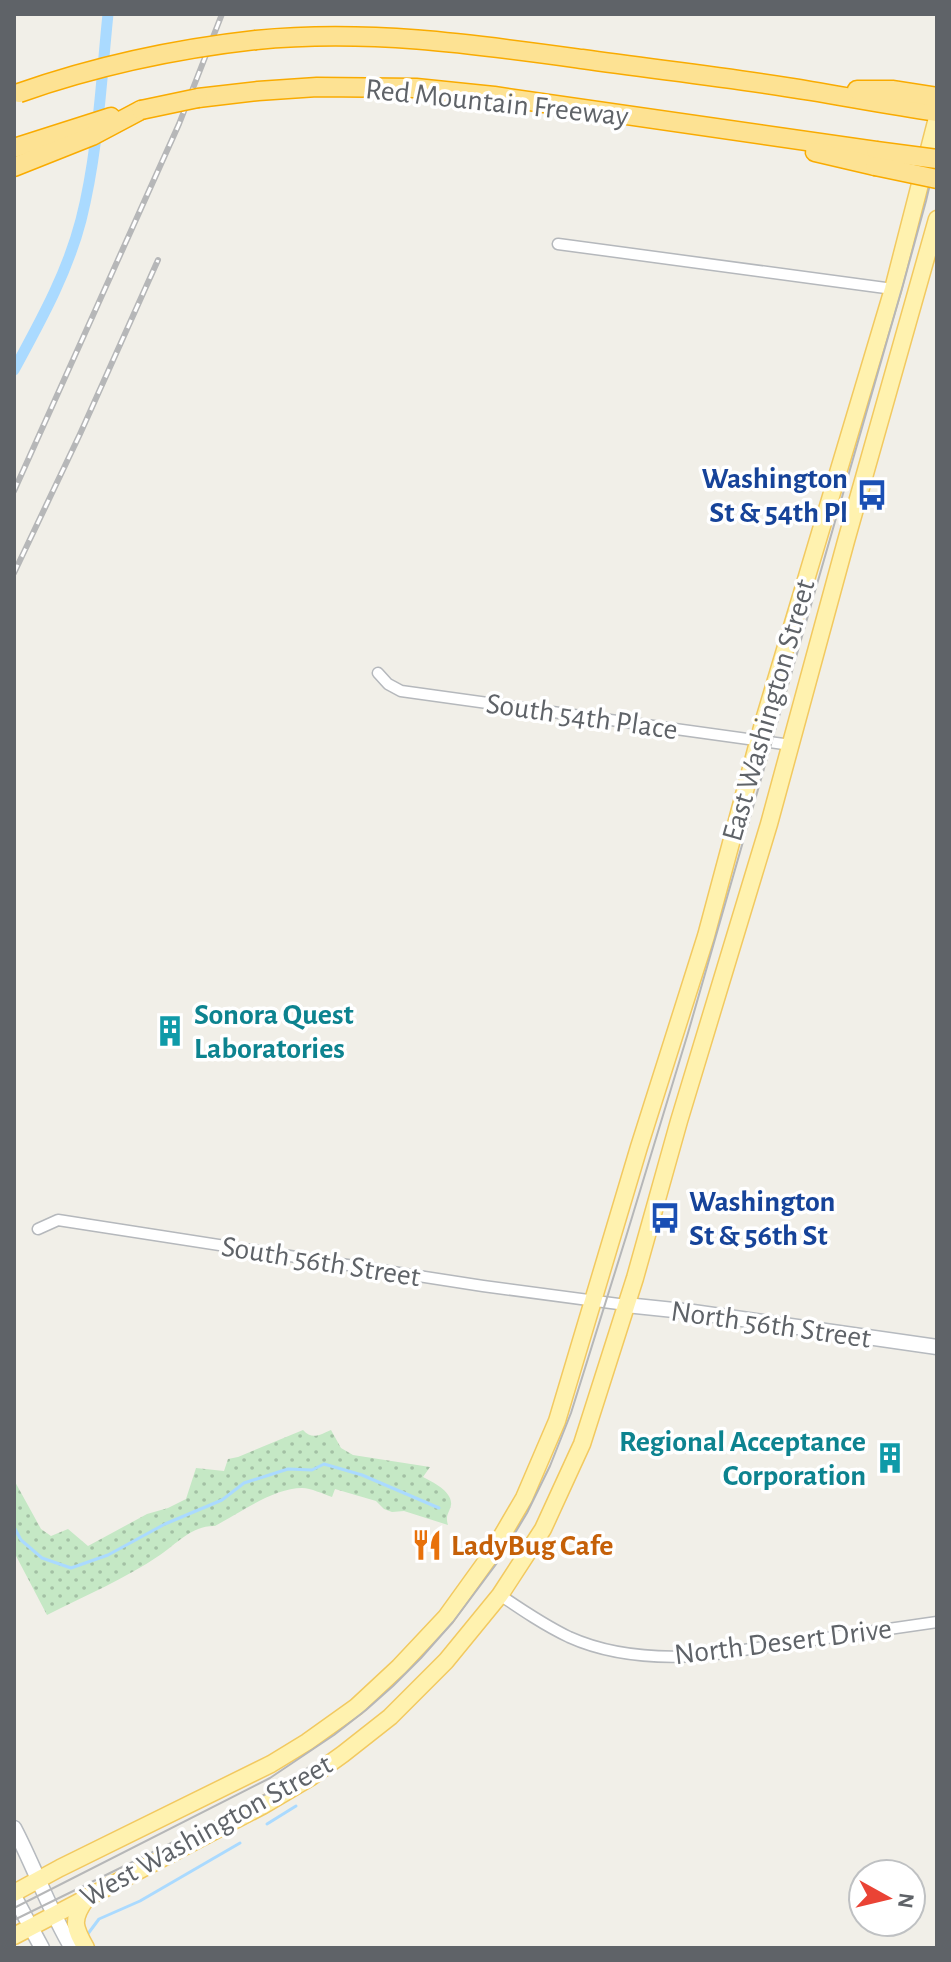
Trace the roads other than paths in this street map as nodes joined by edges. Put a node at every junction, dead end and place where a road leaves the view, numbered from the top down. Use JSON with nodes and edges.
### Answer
{"nodes":[{"id":1,"x":16,"y":94,"type":"edge"},
{"id":2,"x":937,"y":97,"type":"edge"},
{"id":3,"x":891,"y":98,"type":"junction"},
{"id":4,"x":937,"y":112,"type":"edge"},
{"id":5,"x":937,"y":118,"type":"edge"},
{"id":6,"x":14,"y":148,"type":"edge"},
{"id":7,"x":36,"y":149,"type":"junction"},
{"id":8,"x":875,"y":158,"type":"junction"},
{"id":9,"x":937,"y":159,"type":"edge"},
{"id":10,"x":14,"y":167,"type":"edge"},
{"id":11,"x":937,"y":179,"type":"edge"},
{"id":12,"x":937,"y":219,"type":"edge"},
{"id":13,"x":558,"y":244,"type":"dead end"},
{"id":14,"x":893,"y":289,"type":"junction"},
{"id":15,"x":378,"y":673,"type":"dead end"},
{"id":16,"x":758,"y":741,"type":"junction"},
{"id":17,"x":791,"y":745,"type":"junction"},
{"id":18,"x":38,"y":1229,"type":"dead end"},
{"id":19,"x":599,"y":1301,"type":"junction"},
{"id":20,"x":626,"y":1305,"type":"junction"},
{"id":21,"x":937,"y":1347,"type":"edge"},
{"id":22,"x":500,"y":1595,"type":"junction"},
{"id":23,"x":937,"y":1622,"type":"edge"},
{"id":24,"x":14,"y":1828,"type":"edge"},
{"id":25,"x":39,"y":1879,"type":"junction"},
{"id":26,"x":14,"y":1894,"type":"edge"},
{"id":27,"x":88,"y":1896,"type":"junction"},
{"id":28,"x":53,"y":1915,"type":"junction"},
{"id":29,"x":31,"y":1927,"type":"junction"},
{"id":30,"x":14,"y":1936,"type":"edge"},
{"id":31,"x":42,"y":1948,"type":"edge"},
{"id":32,"x":72,"y":1948,"type":"edge"},
{"id":33,"x":86,"y":1948,"type":"edge"}],
"edges":[{"from":1,"to":3,"type":"highway","name":"Red Mountain Freeway","bridge":true},
{"from":2,"to":3,"type":"highway"},
{"from":3,"to":4,"type":"highway","name":"Red Mountain Freeway"},
{"from":5,"to":14,"type":"main road","name":"East Washington Street"},
{"from":6,"to":7,"type":"highway","name":"Red Mountain Freeway"},
{"from":7,"to":8,"type":"highway","name":"Red Mountain Freeway","bridge":true},
{"from":7,"to":10,"type":"highway"},
{"from":8,"to":9,"type":"highway","name":"Red Mountain Freeway","bridge":true},
{"from":8,"to":11,"type":"highway","bridge":true},
{"from":12,"to":17,"type":"main road","name":"East Washington Street"},
{"from":13,"to":14,"type":"street"},
{"from":14,"to":16,"type":"main road","name":"East Washington Street"},
{"from":15,"to":16,"type":"street","name":"South 54th Place"},
{"from":16,"to":17,"type":"street","name":"South 54th Place"},
{"from":16,"to":19,"type":"main road","name":"East Washington Street"},
{"from":17,"to":20,"type":"main road","name":"East Washington Street"},
{"from":18,"to":19,"type":"street","name":"South 56th Street"},
{"from":19,"to":20,"type":"street","name":"North 56th Street"},
{"from":19,"to":25,"type":"main road","name":"West Washington Street"},
{"from":20,"to":21,"type":"street","name":"North 56th Street"},
{"from":20,"to":22,"type":"main road","name":"West Washington Street"},
{"from":22,"to":23,"type":"street","name":"North Desert Drive"},
{"from":22,"to":27,"type":"main road","name":"West Washington Street"},
{"from":24,"to":25,"type":"street"},
{"from":25,"to":26,"type":"main road","name":"West Washington Street"},
{"from":25,"to":28,"type":"street"},
{"from":26,"to":29,"type":"street"},
{"from":27,"to":28,"type":"main road","name":"West Washington Street"},
{"from":27,"to":33,"type":"main road"},
{"from":28,"to":29,"type":"main road","name":"West Washington Street"},
{"from":28,"to":32,"type":"street"},
{"from":29,"to":30,"type":"main road","name":"West Washington Street"},
{"from":29,"to":31,"type":"street"}]}
